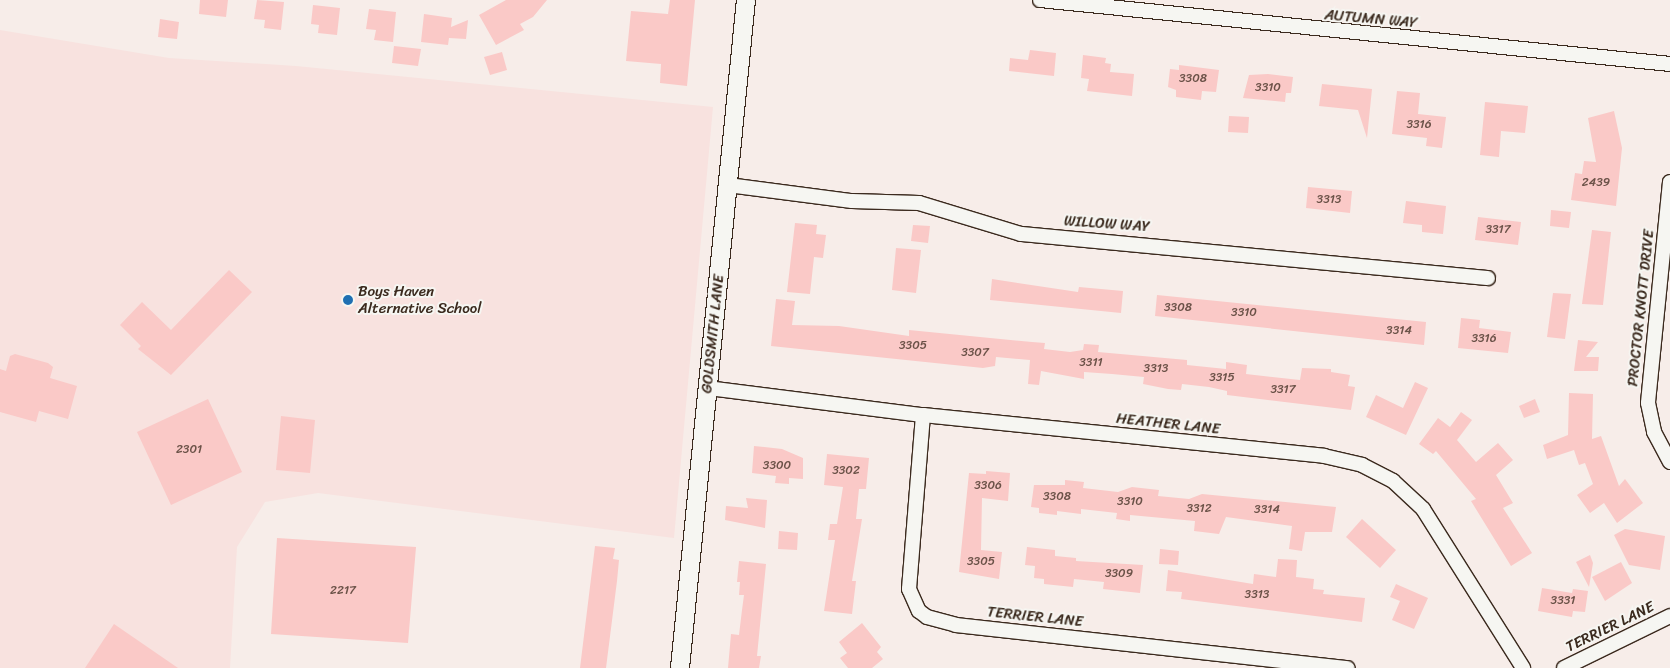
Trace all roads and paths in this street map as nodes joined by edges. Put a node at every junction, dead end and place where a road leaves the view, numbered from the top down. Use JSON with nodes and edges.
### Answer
{"nodes":[{"id":1,"x":746,"y":0,"type":"edge"},
{"id":2,"x":1040,"y":0,"type":"edge"},
{"id":3,"x":1670,"y":64,"type":"edge"},
{"id":4,"x":1670,"y":182,"type":"edge"},
{"id":5,"x":728,"y":185,"type":"junction"},
{"id":6,"x":1488,"y":278,"type":"dead end"},
{"id":7,"x":708,"y":388,"type":"junction"},
{"id":8,"x":923,"y":415,"type":"junction"},
{"id":9,"x":1670,"y":462,"type":"edge"},
{"id":10,"x":1670,"y":616,"type":"edge"},
{"id":11,"x":680,"y":668,"type":"edge"},
{"id":12,"x":1348,"y":668,"type":"edge"},
{"id":13,"x":1523,"y":668,"type":"edge"},
{"id":14,"x":1564,"y":668,"type":"edge"}],
"edges":[{"from":1,"to":5,"type":"street","name":"GOLDSMITH LANE"},
{"from":2,"to":3,"type":"street","name":"AUTUMN WAY"},
{"from":4,"to":9,"type":"street","name":"PROCTOR KNOTT DRIVE"},
{"from":5,"to":6,"type":"street","name":"WILLOW WAY"},
{"from":5,"to":7,"type":"street","name":"GOLDSMITH LANE"},
{"from":7,"to":8,"type":"street","name":"HEATHER LANE"},
{"from":7,"to":11,"type":"street","name":"GOLDSMITH LANE"},
{"from":8,"to":12,"type":"street","name":"TERRIER LANE"},
{"from":8,"to":13,"type":"street","name":"HEATHER LANE"},
{"from":10,"to":14,"type":"street","name":"TERRIER LANE"}]}
